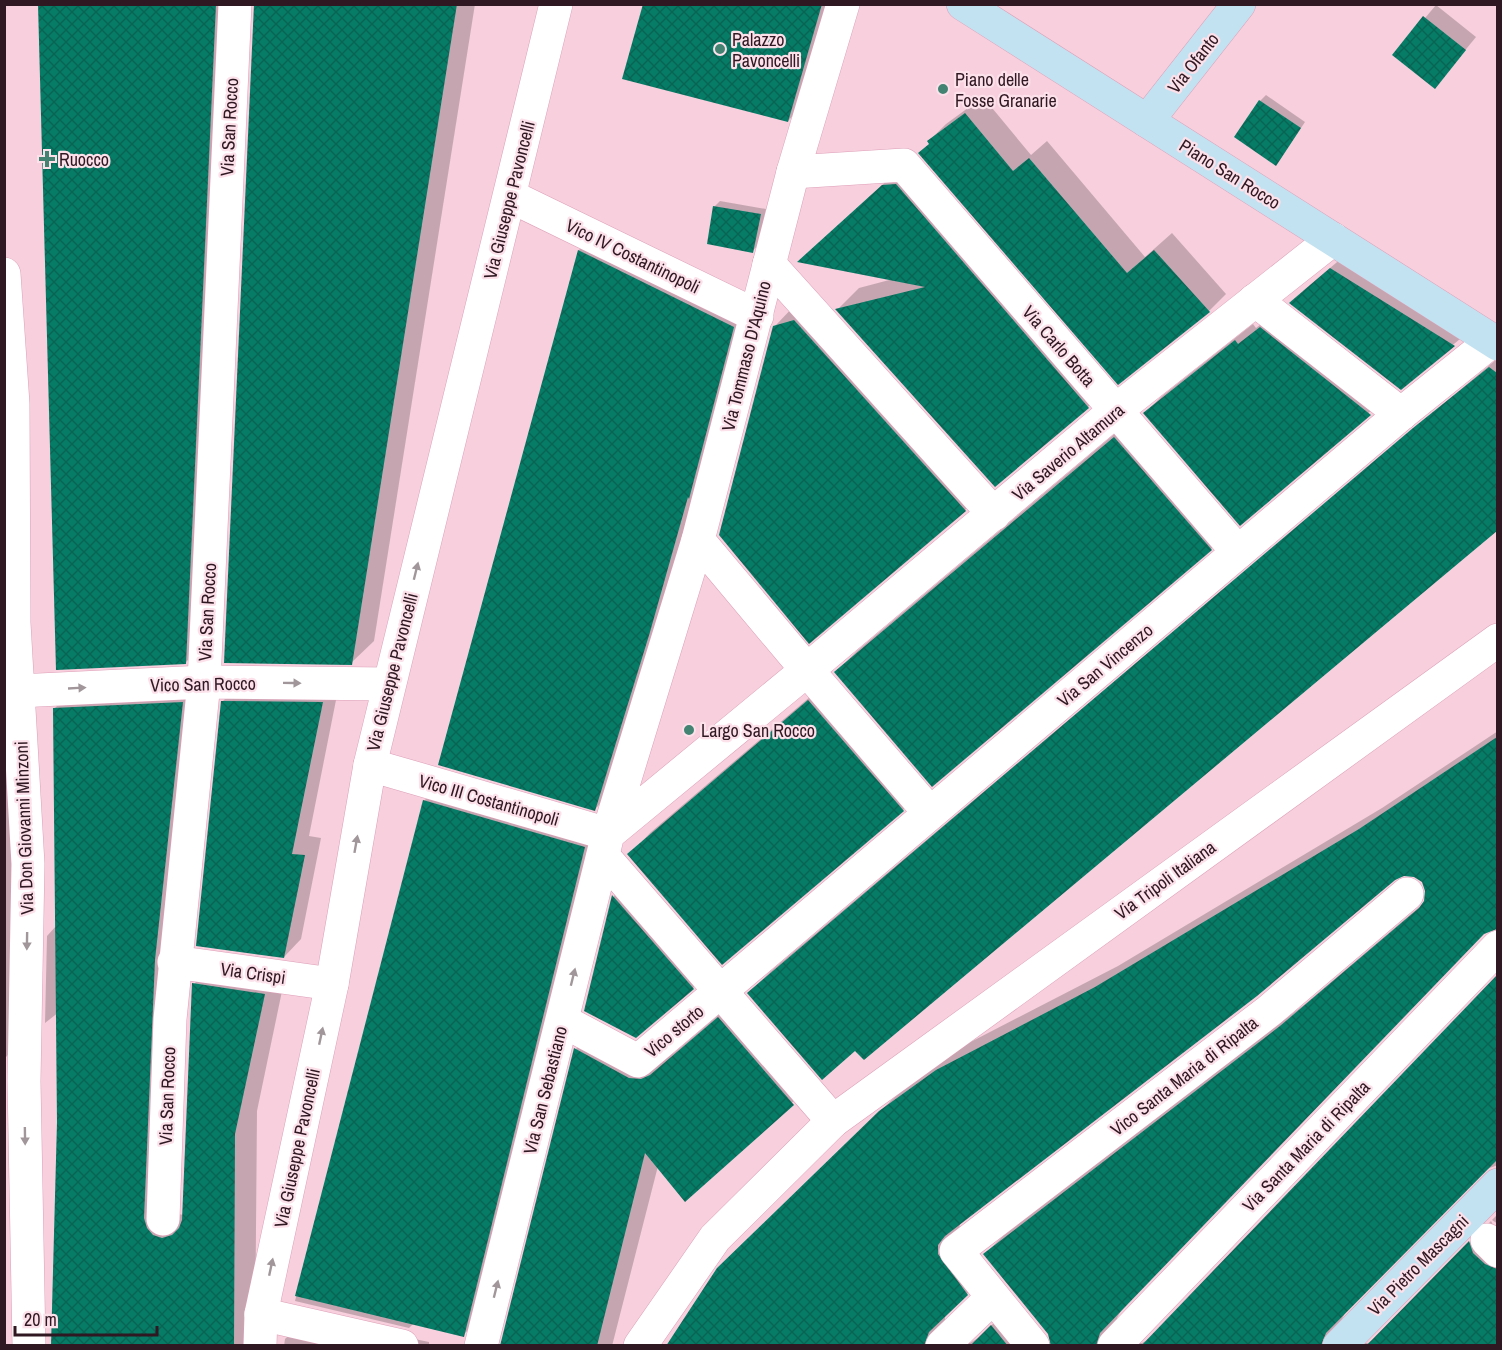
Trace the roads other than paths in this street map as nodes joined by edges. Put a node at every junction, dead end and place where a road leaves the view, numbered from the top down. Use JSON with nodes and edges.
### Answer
{"nodes":[{"id":1,"x":234,"y":4,"type":"edge"},
{"id":2,"x":556,"y":4,"type":"edge"},
{"id":3,"x":843,"y":4,"type":"edge"},
{"id":4,"x":963,"y":4,"type":"edge"},
{"id":5,"x":1239,"y":4,"type":"edge"},
{"id":6,"x":1147,"y":122,"type":"junction"},
{"id":7,"x":793,"y":172,"type":"junction"},
{"id":8,"x":510,"y":196,"type":"junction"},
{"id":9,"x":1333,"y":239,"type":"junction"},
{"id":10,"x":769,"y":264,"type":"junction"},
{"id":11,"x":4,"y":274,"type":"edge"},
{"id":12,"x":1255,"y":300,"type":"junction"},
{"id":13,"x":757,"y":316,"type":"junction"},
{"id":14,"x":1495,"y":342,"type":"edge"},
{"id":15,"x":9,"y":407,"type":"edge"},
{"id":16,"x":1115,"y":411,"type":"junction"},
{"id":17,"x":1401,"y":414,"type":"junction"},
{"id":18,"x":994,"y":513,"type":"junction"},
{"id":19,"x":698,"y":540,"type":"junction"},
{"id":20,"x":1238,"y":552,"type":"junction"},
{"id":21,"x":9,"y":627,"type":"edge"},
{"id":22,"x":1497,"y":640,"type":"edge"},
{"id":23,"x":807,"y":670,"type":"junction"},
{"id":24,"x":204,"y":682,"type":"junction"},
{"id":25,"x":388,"y":684,"type":"junction"},
{"id":26,"x":18,"y":691,"type":"junction"},
{"id":27,"x":369,"y":765,"type":"junction"},
{"id":28,"x":930,"y":813,"type":"junction"},
{"id":29,"x":606,"y":845,"type":"junction"},
{"id":30,"x":16,"y":874,"type":"edge"},
{"id":31,"x":1407,"y":894,"type":"dead end"},
{"id":32,"x":1497,"y":947,"type":"edge"},
{"id":33,"x":174,"y":962,"type":"junction"},
{"id":34,"x":332,"y":984,"type":"junction"},
{"id":35,"x":719,"y":992,"type":"junction"},
{"id":36,"x":563,"y":1021,"type":"junction"},
{"id":37,"x":14,"y":1090,"type":"edge"},
{"id":38,"x":833,"y":1120,"type":"junction"},
{"id":39,"x":1497,"y":1185,"type":"edge"},
{"id":40,"x":163,"y":1219,"type":"dead end"},
{"id":41,"x":992,"y":1298,"type":"junction"},
{"id":42,"x":260,"y":1330,"type":"edge"},
{"id":43,"x":29,"y":1346,"type":"edge"},
{"id":44,"x":402,"y":1346,"type":"edge"},
{"id":45,"x":481,"y":1346,"type":"edge"},
{"id":46,"x":639,"y":1346,"type":"edge"},
{"id":47,"x":942,"y":1346,"type":"edge"},
{"id":48,"x":1033,"y":1346,"type":"edge"},
{"id":49,"x":1114,"y":1346,"type":"edge"},
{"id":50,"x":1339,"y":1346,"type":"edge"}],
"edges":[{"from":1,"to":24,"type":"street","name":"Via San Rocco"},
{"from":2,"to":8,"type":"street","name":"Via Giuseppe Pavoncelli"},
{"from":3,"to":7,"type":"street","name":"Via Tommaso D'Aquino"},
{"from":4,"to":6,"type":"street","name":"Piano San Rocco"},
{"from":5,"to":6,"type":"street","name":"Via Ofanto"},
{"from":6,"to":9,"type":"street","name":"Piano San Rocco"},
{"from":7,"to":10,"type":"street","name":"Via Tommaso D'Aquino"},
{"from":7,"to":16,"type":"street","name":"Via Carlo Botta"},
{"from":8,"to":13,"type":"street","name":"Vico IV Costantinopoli"},
{"from":25,"to":8,"type":"street","name":"Via Giuseppe Pavoncelli","one_way":true},
{"from":9,"to":12,"type":"street","name":"Via Saverio Altamura"},
{"from":9,"to":14,"type":"street","name":"Piano San Rocco"},
{"from":10,"to":13,"type":"street","name":"Via Tommaso D'Aquino"},
{"from":10,"to":18,"type":"street"},
{"from":11,"to":15,"type":"street","name":"Via Don Giovanni Minzoni"},
{"from":12,"to":16,"type":"street","name":"Via Saverio Altamura"},
{"from":12,"to":17,"type":"street"},
{"from":13,"to":19,"type":"street","name":"Via Tommaso D'Aquino"},
{"from":14,"to":17,"type":"street","name":"Via San Vincenzo"},
{"from":15,"to":21,"type":"street","name":"Via Don Giovanni Minzoni"},
{"from":16,"to":18,"type":"street","name":"Via Saverio Altamura"},
{"from":16,"to":20,"type":"street","name":"Via Carlo Botta"},
{"from":17,"to":20,"type":"street","name":"Via San Vincenzo"},
{"from":18,"to":23,"type":"street","name":"Via Saverio Altamura"},
{"from":19,"to":23,"type":"street"},
{"from":19,"to":29,"type":"street"},
{"from":20,"to":28,"type":"street","name":"Via San Vincenzo"},
{"from":21,"to":26,"type":"street","name":"Via Don Giovanni Minzoni"},
{"from":22,"to":38,"type":"street","name":"Via Tripoli Italiana"},
{"from":23,"to":28,"type":"street"},
{"from":23,"to":29,"type":"street"},
{"from":24,"to":25,"type":"street","name":"Vico San Rocco","one_way":true},
{"from":26,"to":24,"type":"street","name":"Vico San Rocco","one_way":true},
{"from":24,"to":33,"type":"street","name":"Via San Rocco"},
{"from":25,"to":27,"type":"street","name":"Via Giuseppe Pavoncelli"},
{"from":26,"to":30,"type":"street","name":"Via Don Giovanni Minzoni"},
{"from":27,"to":29,"type":"street","name":"Vico III Costantinopoli"},
{"from":34,"to":27,"type":"street","name":"Via Giuseppe Pavoncelli","one_way":true},
{"from":28,"to":35,"type":"street","name":"Via San Vincenzo"},
{"from":29,"to":35,"type":"street"},
{"from":36,"to":29,"type":"street","name":"Via San Sebastiano","one_way":true},
{"from":30,"to":37,"type":"street","name":"Via Don Giovanni Minzoni","one_way":true},
{"from":31,"to":41,"type":"street","name":"Vico Santa Maria di Ripalta"},
{"from":32,"to":49,"type":"street","name":"Via Santa Maria di Ripalta"},
{"from":33,"to":34,"type":"street","name":"Via Crispi"},
{"from":33,"to":40,"type":"street","name":"Via San Rocco"},
{"from":42,"to":34,"type":"street","name":"Via Giuseppe Pavoncelli","one_way":true},
{"from":35,"to":36,"type":"street","name":"Vico storto"},
{"from":35,"to":38,"type":"street"},
{"from":45,"to":36,"type":"street","name":"Via San Sebastiano","one_way":true},
{"from":37,"to":43,"type":"street","name":"Via Don Giovanni Minzoni","one_way":true},
{"from":38,"to":46,"type":"street","name":"Via Tripoli Italiana"},
{"from":39,"to":50,"type":"street","name":"Via Pietro Mascagni"},
{"from":41,"to":47,"type":"street"},
{"from":41,"to":48,"type":"street"},
{"from":42,"to":44,"type":"street"}]}
